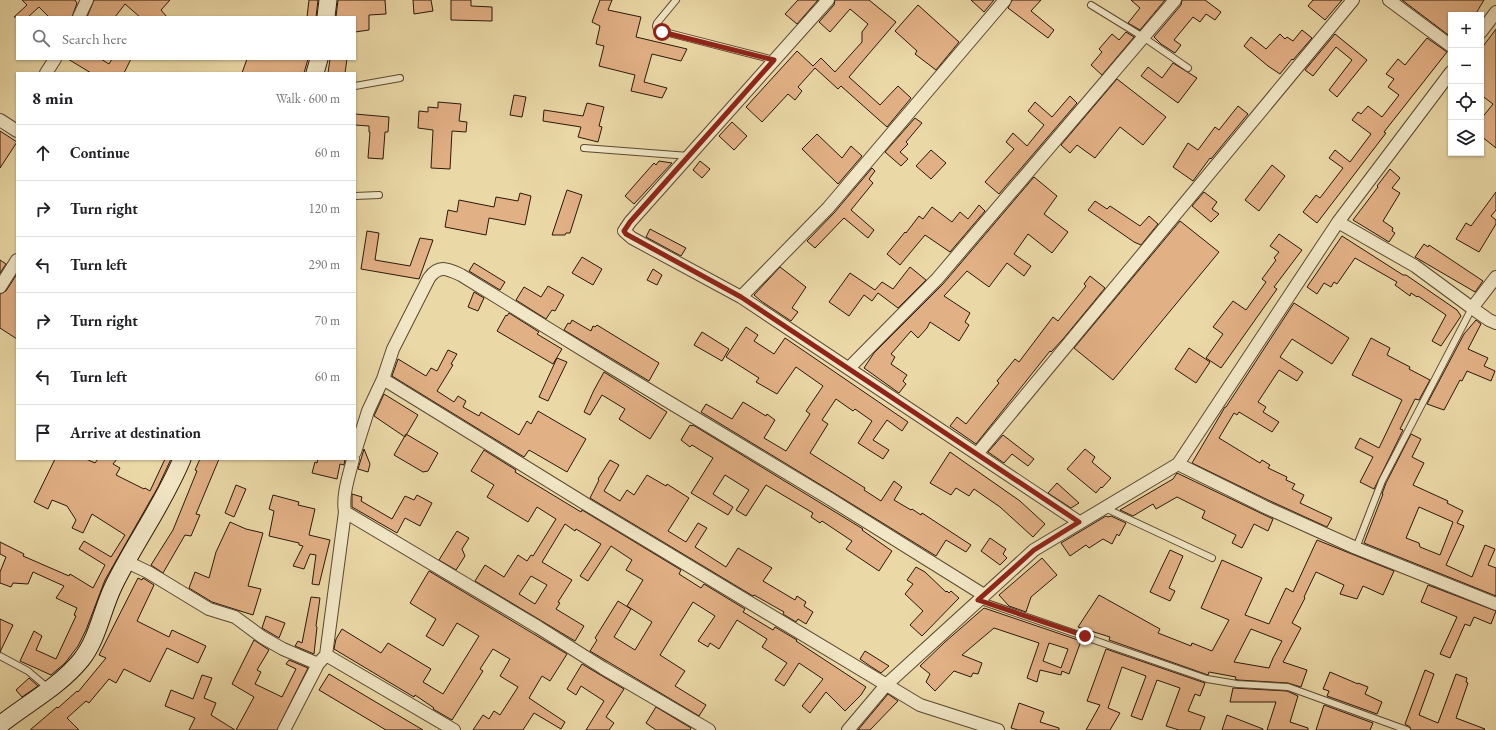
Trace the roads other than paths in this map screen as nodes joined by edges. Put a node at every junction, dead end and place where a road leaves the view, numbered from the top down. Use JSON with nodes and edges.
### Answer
{"nodes":[{"id":1,"x":87,"y":0,"type":"edge"},
{"id":2,"x":328,"y":0,"type":"edge"},
{"id":3,"x":676,"y":0,"type":"edge"},
{"id":4,"x":828,"y":0,"type":"edge"},
{"id":5,"x":1005,"y":0,"type":"edge"},
{"id":6,"x":1175,"y":0,"type":"edge"},
{"id":7,"x":1353,"y":0,"type":"edge"},
{"id":8,"x":1389,"y":0,"type":"edge"},
{"id":9,"x":1091,"y":5,"type":"dead end"},
{"id":10,"x":1496,"y":12,"type":"edge"},
{"id":11,"x":79,"y":16,"type":"edge"},
{"id":12,"x":326,"y":16,"type":"edge"},
{"id":13,"x":1484,"y":28,"type":"edge"},
{"id":14,"x":1143,"y":37,"type":"junction"},
{"id":15,"x":1448,"y":44,"type":"edge"},
{"id":16,"x":54,"y":60,"type":"edge"},
{"id":17,"x":319,"y":60,"type":"edge"},
{"id":18,"x":774,"y":60,"type":"junction"},
{"id":19,"x":1188,"y":68,"type":"dead end"},
{"id":20,"x":47,"y":72,"type":"edge"},
{"id":21,"x":315,"y":72,"type":"edge"},
{"id":22,"x":1448,"y":76,"type":"edge"},
{"id":23,"x":400,"y":78,"type":"dead end"},
{"id":24,"x":356,"y":86,"type":"edge"},
{"id":25,"x":0,"y":120,"type":"edge"},
{"id":26,"x":15,"y":126,"type":"edge"},
{"id":27,"x":584,"y":148,"type":"dead end"},
{"id":28,"x":689,"y":156,"type":"junction"},
{"id":29,"x":379,"y":195,"type":"dead end"},
{"id":30,"x":356,"y":196,"type":"edge"},
{"id":31,"x":1338,"y":222,"type":"junction"},
{"id":32,"x":16,"y":262,"type":"edge"},
{"id":33,"x":1496,"y":277,"type":"edge"},
{"id":34,"x":6,"y":281,"type":"edge"},
{"id":35,"x":741,"y":297,"type":"junction"},
{"id":36,"x":1472,"y":308,"type":"junction"},
{"id":37,"x":1496,"y":323,"type":"edge"},
{"id":38,"x":848,"y":368,"type":"junction"},
{"id":39,"x":383,"y":379,"type":"junction"},
{"id":40,"x":356,"y":449,"type":"edge"},
{"id":41,"x":977,"y":454,"type":"junction"},
{"id":42,"x":182,"y":460,"type":"edge"},
{"id":43,"x":353,"y":460,"type":"edge"},
{"id":44,"x":1178,"y":464,"type":"junction"},
{"id":45,"x":1104,"y":507,"type":"junction"},
{"id":46,"x":345,"y":512,"type":"junction"},
{"id":47,"x":1079,"y":522,"type":"junction"},
{"id":48,"x":1356,"y":548,"type":"junction"},
{"id":49,"x":1212,"y":558,"type":"dead end"},
{"id":50,"x":127,"y":562,"type":"junction"},
{"id":51,"x":981,"y":597,"type":"junction"},
{"id":52,"x":1496,"y":604,"type":"edge"},
{"id":53,"x":0,"y":656,"type":"edge"},
{"id":54,"x":322,"y":659,"type":"junction"},
{"id":55,"x":886,"y":685,"type":"junction"},
{"id":56,"x":49,"y":689,"type":"junction"},
{"id":57,"x":0,"y":725,"type":"edge"},
{"id":58,"x":284,"y":730,"type":"edge"},
{"id":59,"x":454,"y":730,"type":"edge"},
{"id":60,"x":709,"y":730,"type":"edge"},
{"id":61,"x":848,"y":730,"type":"edge"},
{"id":62,"x":998,"y":730,"type":"edge"},
{"id":63,"x":1407,"y":730,"type":"edge"}],
"edges":[{"from":1,"to":11,"type":"street"},
{"from":2,"to":12,"type":"street"},
{"from":3,"to":18,"type":"lane"},
{"from":4,"to":18,"type":"street"},
{"from":5,"to":35,"type":"street"},
{"from":6,"to":14,"type":"street"},
{"from":7,"to":41,"type":"street"},
{"from":8,"to":15,"type":"street"},
{"from":9,"to":14,"type":"lane"},
{"from":10,"to":13,"type":"street"},
{"from":14,"to":19,"type":"lane"},
{"from":14,"to":38,"type":"street"},
{"from":16,"to":20,"type":"street"},
{"from":17,"to":21,"type":"street"},
{"from":18,"to":28,"type":"street"},
{"from":22,"to":31,"type":"street"},
{"from":23,"to":24,"type":"lane"},
{"from":25,"to":26,"type":"street"},
{"from":27,"to":28,"type":"lane"},
{"from":28,"to":35,"type":"street"},
{"from":29,"to":30,"type":"lane"},
{"from":31,"to":36,"type":"street"},
{"from":31,"to":44,"type":"street"},
{"from":32,"to":34,"type":"street"},
{"from":33,"to":36,"type":"street"},
{"from":35,"to":38,"type":"street"},
{"from":36,"to":37,"type":"street"},
{"from":36,"to":48,"type":"lane"},
{"from":38,"to":41,"type":"street"},
{"from":39,"to":40,"type":"street"},
{"from":39,"to":51,"type":"street"},
{"from":39,"to":55,"type":"street"},
{"from":41,"to":47,"type":"street"},
{"from":42,"to":50,"type":"street"},
{"from":43,"to":46,"type":"street"},
{"from":44,"to":45,"type":"street"},
{"from":44,"to":48,"type":"street"},
{"from":45,"to":47,"type":"street"},
{"from":45,"to":49,"type":"lane"},
{"from":46,"to":54,"type":"street"},
{"from":46,"to":60,"type":"street"},
{"from":47,"to":51,"type":"street"},
{"from":48,"to":52,"type":"street"},
{"from":50,"to":54,"type":"street"},
{"from":50,"to":56,"type":"street"},
{"from":51,"to":55,"type":"street"},
{"from":51,"to":63,"type":"lane"},
{"from":53,"to":56,"type":"lane"},
{"from":54,"to":58,"type":"street"},
{"from":54,"to":59,"type":"street"},
{"from":55,"to":61,"type":"street"},
{"from":55,"to":62,"type":"street"},
{"from":56,"to":57,"type":"street"}]}
